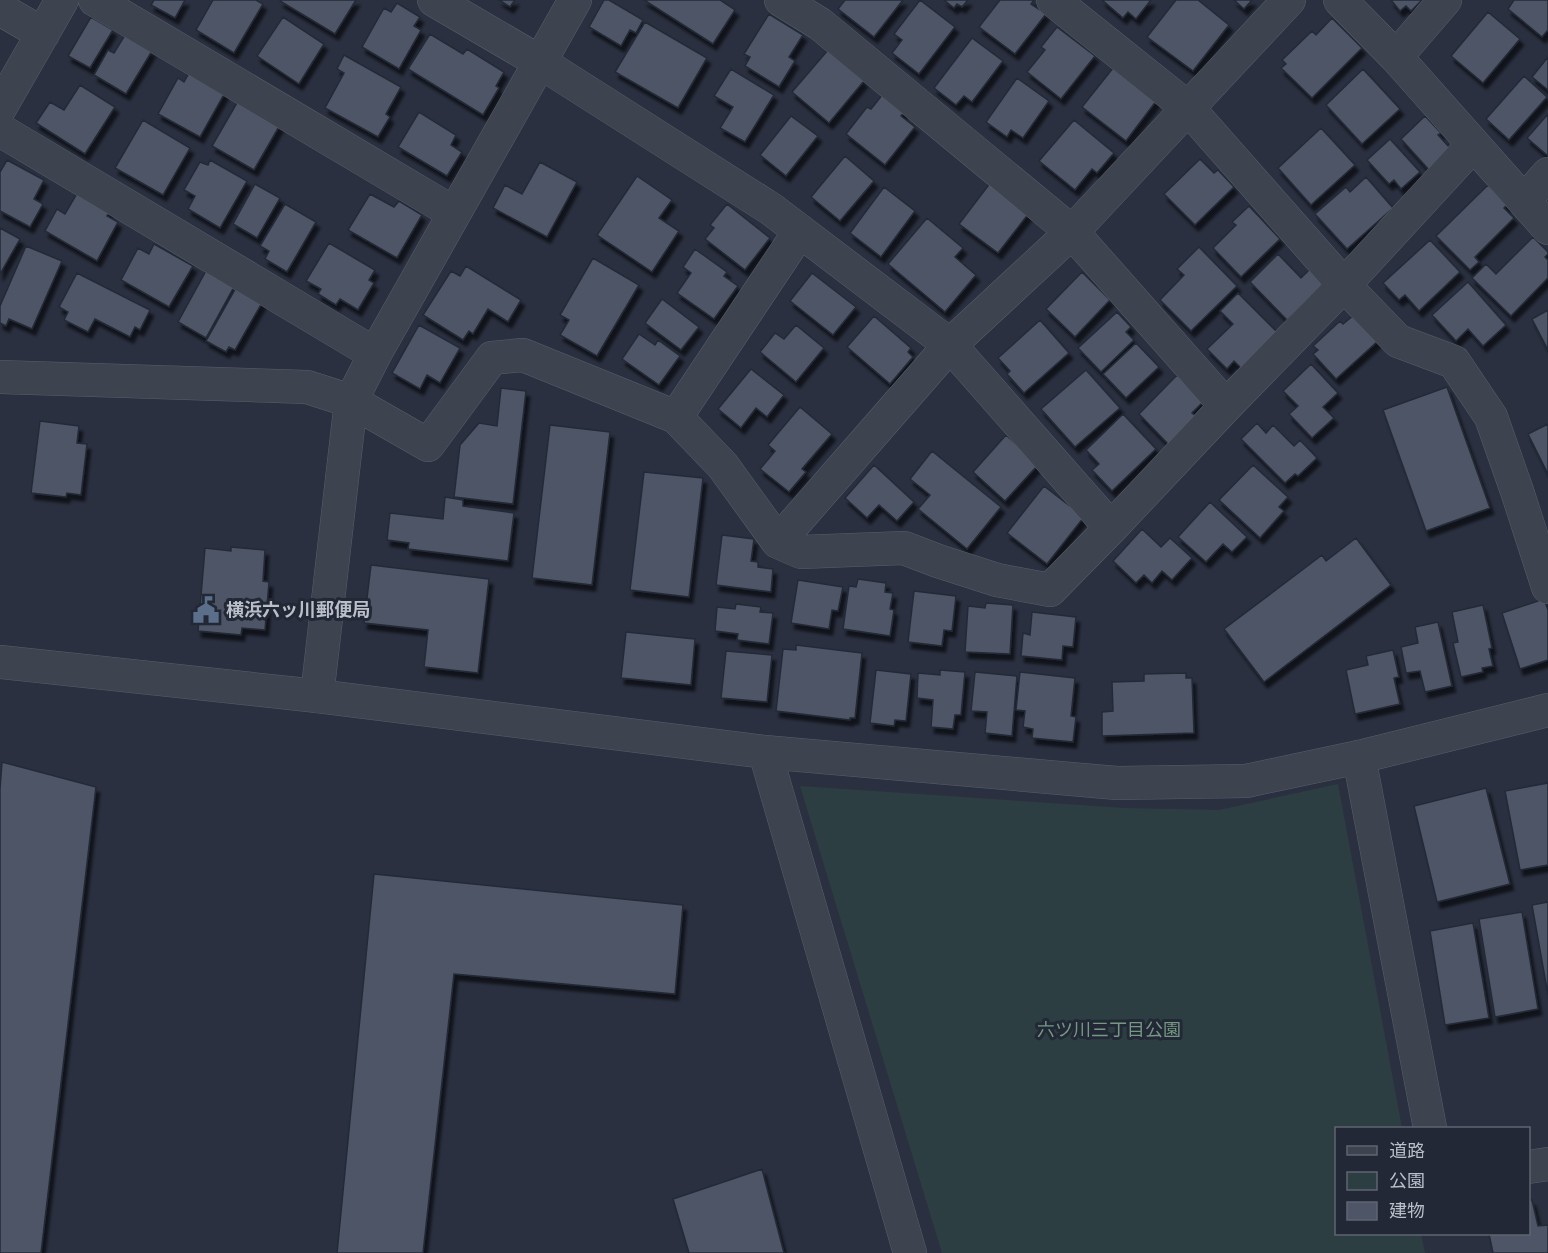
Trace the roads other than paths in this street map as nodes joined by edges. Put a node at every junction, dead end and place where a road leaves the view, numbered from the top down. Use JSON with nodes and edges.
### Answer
{"nodes":[{"id":1,"x":62,"y":0,"type":"edge"},
{"id":2,"x":95,"y":0,"type":"edge"},
{"id":3,"x":434,"y":0,"type":"edge"},
{"id":4,"x":575,"y":0,"type":"edge"},
{"id":5,"x":781,"y":0,"type":"edge"},
{"id":6,"x":1053,"y":0,"type":"edge"},
{"id":7,"x":1289,"y":0,"type":"edge"},
{"id":8,"x":1340,"y":0,"type":"edge"},
{"id":9,"x":1445,"y":0,"type":"edge"},
{"id":10,"x":0,"y":9,"type":"edge"},
{"id":11,"x":43,"y":34,"type":"junction"},
{"id":12,"x":1396,"y":57,"type":"junction"},
{"id":13,"x":540,"y":62,"type":"junction"},
{"id":14,"x":0,"y":108,"type":"edge"},
{"id":15,"x":1188,"y":108,"type":"junction"},
{"id":16,"x":0,"y":130,"type":"edge"},
{"id":17,"x":1473,"y":145,"type":"junction"},
{"id":18,"x":1548,"y":174,"type":"edge"},
{"id":19,"x":1524,"y":201,"type":"junction"},
{"id":20,"x":454,"y":213,"type":"junction"},
{"id":21,"x":1548,"y":228,"type":"edge"},
{"id":22,"x":800,"y":231,"type":"junction"},
{"id":23,"x":1072,"y":232,"type":"junction"},
{"id":24,"x":1344,"y":285,"type":"junction"},
{"id":25,"x":950,"y":345,"type":"junction"},
{"id":26,"x":375,"y":354,"type":"junction"},
{"id":27,"x":0,"y":377,"type":"edge"},
{"id":28,"x":351,"y":401,"type":"junction"},
{"id":29,"x":1226,"y":406,"type":"junction"},
{"id":30,"x":676,"y":417,"type":"junction"},
{"id":31,"x":1111,"y":528,"type":"junction"},
{"id":32,"x":778,"y":542,"type":"junction"},
{"id":33,"x":1548,"y":587,"type":"edge"},
{"id":34,"x":0,"y":662,"type":"edge"},
{"id":35,"x":317,"y":696,"type":"junction"},
{"id":36,"x":1548,"y":710,"type":"edge"},
{"id":37,"x":765,"y":752,"type":"junction"},
{"id":38,"x":1359,"y":757,"type":"junction"},
{"id":39,"x":1430,"y":1127,"type":"edge"},
{"id":40,"x":1548,"y":1164,"type":"edge"},
{"id":41,"x":1530,"y":1167,"type":"edge"},
{"id":42,"x":910,"y":1253,"type":"edge"}],
"edges":[{"from":1,"to":11,"type":"street"},
{"from":2,"to":20,"type":"street"},
{"from":3,"to":13,"type":"street"},
{"from":4,"to":13,"type":"street"},
{"from":5,"to":23,"type":"street"},
{"from":6,"to":15,"type":"street"},
{"from":7,"to":15,"type":"street"},
{"from":8,"to":12,"type":"street"},
{"from":9,"to":12,"type":"street"},
{"from":10,"to":11,"type":"street"},
{"from":11,"to":14,"type":"street"},
{"from":12,"to":17,"type":"street"},
{"from":13,"to":20,"type":"street"},
{"from":13,"to":22,"type":"street"},
{"from":15,"to":23,"type":"street"},
{"from":15,"to":24,"type":"street"},
{"from":16,"to":26,"type":"street"},
{"from":17,"to":19,"type":"street"},
{"from":17,"to":24,"type":"street"},
{"from":18,"to":19,"type":"street"},
{"from":19,"to":21,"type":"street"},
{"from":20,"to":26,"type":"street"},
{"from":22,"to":25,"type":"street"},
{"from":22,"to":30,"type":"street"},
{"from":23,"to":25,"type":"street"},
{"from":23,"to":29,"type":"street"},
{"from":24,"to":29,"type":"street"},
{"from":24,"to":33,"type":"street"},
{"from":25,"to":31,"type":"street"},
{"from":25,"to":32,"type":"street"},
{"from":26,"to":28,"type":"street"},
{"from":27,"to":28,"type":"street"},
{"from":28,"to":30,"type":"street"},
{"from":28,"to":35,"type":"street"},
{"from":29,"to":31,"type":"street"},
{"from":30,"to":32,"type":"street"},
{"from":31,"to":32,"type":"street"},
{"from":34,"to":35,"type":"street"},
{"from":35,"to":37,"type":"street"},
{"from":36,"to":38,"type":"street"},
{"from":37,"to":38,"type":"street"},
{"from":37,"to":42,"type":"street"},
{"from":38,"to":39,"type":"street"},
{"from":40,"to":41,"type":"street"}]}
